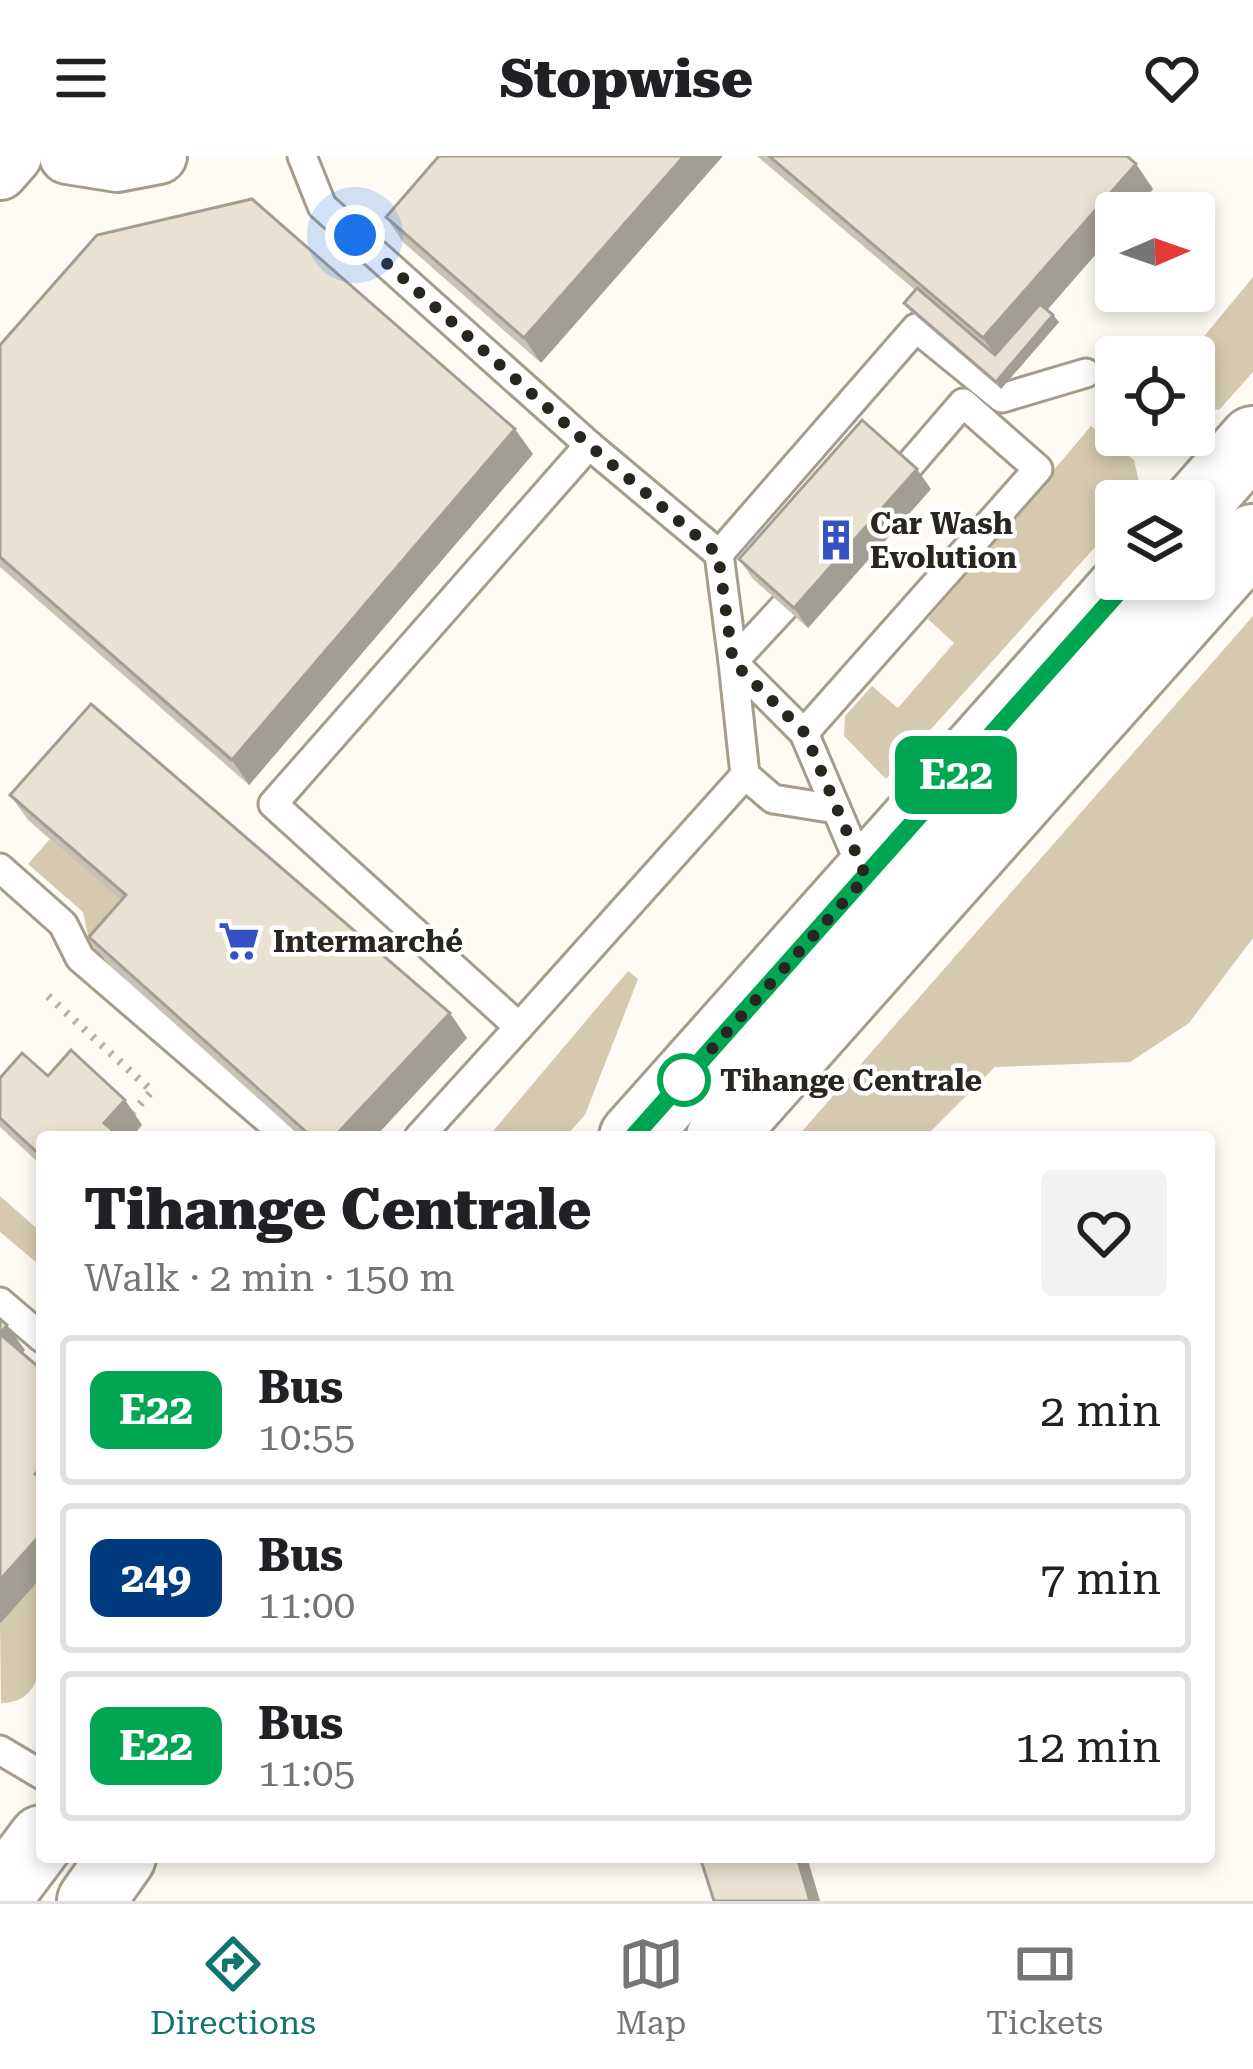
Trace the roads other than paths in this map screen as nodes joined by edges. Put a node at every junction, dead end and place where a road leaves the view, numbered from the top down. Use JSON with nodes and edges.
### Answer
{"nodes":[{"id":1,"x":14,"y":156,"type":"edge"},
{"id":2,"x":67,"y":156,"type":"edge"},
{"id":3,"x":159,"y":156,"type":"edge"},
{"id":4,"x":302,"y":156,"type":"edge"},
{"id":5,"x":0,"y":172,"type":"edge"},
{"id":6,"x":1086,"y":373,"type":"dead end"},
{"id":7,"x":1253,"y":440,"type":"edge"},
{"id":8,"x":589,"y":445,"type":"junction"},
{"id":9,"x":907,"y":467,"type":"edge"},
{"id":10,"x":1215,"y":483,"type":"edge"},
{"id":11,"x":1253,"y":538,"type":"edge"},
{"id":12,"x":718,"y":554,"type":"junction"},
{"id":13,"x":1114,"y":600,"type":"edge"},
{"id":14,"x":784,"y":607,"type":"edge"},
{"id":15,"x":733,"y":662,"type":"junction"},
{"id":16,"x":805,"y":733,"type":"junction"},
{"id":17,"x":745,"y":775,"type":"junction"},
{"id":18,"x":836,"y":809,"type":"junction"},
{"id":19,"x":0,"y":868,"type":"edge"},
{"id":20,"x":889,"y":899,"type":"junction"},
{"id":21,"x":519,"y":1028,"type":"junction"},
{"id":22,"x":281,"y":1131,"type":"edge"},
{"id":23,"x":425,"y":1131,"type":"edge"},
{"id":24,"x":640,"y":1131,"type":"edge"},
{"id":25,"x":724,"y":1131,"type":"edge"},
{"id":26,"x":0,"y":1302,"type":"edge"},
{"id":27,"x":36,"y":1333,"type":"edge"},
{"id":28,"x":6,"y":1760,"type":"edge"},
{"id":29,"x":36,"y":1772,"type":"edge"},
{"id":30,"x":36,"y":1847,"type":"edge"},
{"id":31,"x":118,"y":1863,"type":"edge"},
{"id":32,"x":0,"y":1895,"type":"edge"},
{"id":33,"x":92,"y":1901,"type":"edge"}],
"edges":[{"from":1,"to":5,"type":"street"},
{"from":2,"to":3,"type":"street"},
{"from":4,"to":8,"type":"lane"},
{"from":6,"to":12,"type":"lane"},
{"from":7,"to":10,"type":"main road"},
{"from":8,"to":12,"type":"lane"},
{"from":8,"to":21,"type":"lane"},
{"from":9,"to":16,"type":"lane"},
{"from":11,"to":20,"type":"main road"},
{"from":12,"to":15,"type":"lane"},
{"from":13,"to":20,"type":"main road"},
{"from":14,"to":15,"type":"lane"},
{"from":15,"to":16,"type":"lane"},
{"from":15,"to":17,"type":"lane"},
{"from":16,"to":18,"type":"lane"},
{"from":17,"to":18,"type":"lane"},
{"from":17,"to":21,"type":"lane"},
{"from":18,"to":20,"type":"lane"},
{"from":19,"to":22,"type":"lane"},
{"from":20,"to":24,"type":"main road"},
{"from":20,"to":25,"type":"main road"},
{"from":21,"to":23,"type":"lane"},
{"from":26,"to":27,"type":"lane"},
{"from":28,"to":29,"type":"lane"},
{"from":30,"to":32,"type":"main road"},
{"from":31,"to":33,"type":"main road"}]}
